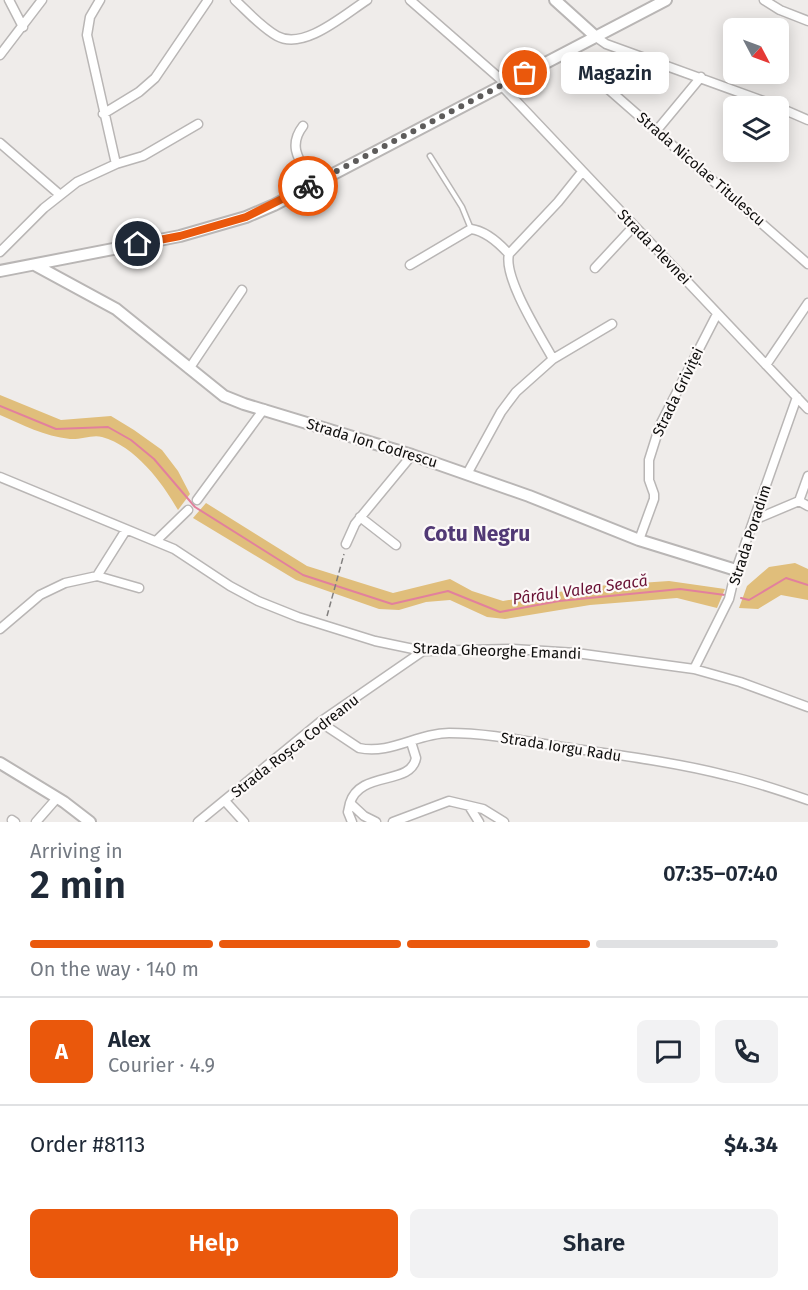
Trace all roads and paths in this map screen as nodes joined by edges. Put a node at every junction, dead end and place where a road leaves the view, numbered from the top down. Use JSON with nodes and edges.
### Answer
{"nodes":[{"id":1,"x":9,"y":0,"type":"edge"},
{"id":2,"x":42,"y":0,"type":"edge"},
{"id":3,"x":100,"y":0,"type":"edge"},
{"id":4,"x":208,"y":0,"type":"edge"},
{"id":5,"x":235,"y":0,"type":"edge"},
{"id":6,"x":367,"y":0,"type":"edge"},
{"id":7,"x":411,"y":0,"type":"edge"},
{"id":8,"x":555,"y":0,"type":"edge"},
{"id":9,"x":666,"y":0,"type":"edge"},
{"id":10,"x":764,"y":0,"type":"edge"},
{"id":11,"x":808,"y":21,"type":"edge"},
{"id":12,"x":23,"y":27,"type":"junction"},
{"id":13,"x":596,"y":37,"type":"junction"},
{"id":14,"x":566,"y":52,"type":"junction"},
{"id":15,"x":0,"y":55,"type":"edge"},
{"id":16,"x":701,"y":77,"type":"junction"},
{"id":17,"x":503,"y":84,"type":"junction"},
{"id":18,"x":750,"y":96,"type":"edge"},
{"id":19,"x":789,"y":112,"type":"edge"},
{"id":20,"x":104,"y":114,"type":"junction"},
{"id":21,"x":808,"y":120,"type":"edge"},
{"id":22,"x":198,"y":124,"type":"dead end"},
{"id":23,"x":303,"y":126,"type":"dead end"},
{"id":24,"x":657,"y":130,"type":"junction"},
{"id":25,"x":0,"y":143,"type":"edge"},
{"id":26,"x":429,"y":156,"type":"dead end"},
{"id":27,"x":116,"y":164,"type":"junction"},
{"id":28,"x":582,"y":172,"type":"junction"},
{"id":29,"x":314,"y":184,"type":"junction"},
{"id":30,"x":59,"y":194,"type":"junction"},
{"id":31,"x":634,"y":226,"type":"junction"},
{"id":32,"x":471,"y":229,"type":"junction"},
{"id":33,"x":0,"y":252,"type":"edge"},
{"id":34,"x":509,"y":254,"type":"junction"},
{"id":35,"x":808,"y":264,"type":"edge"},
{"id":36,"x":35,"y":265,"type":"junction"},
{"id":37,"x":410,"y":265,"type":"dead end"},
{"id":38,"x":595,"y":268,"type":"dead end"},
{"id":39,"x":0,"y":271,"type":"edge"},
{"id":40,"x":242,"y":290,"type":"dead end"},
{"id":41,"x":808,"y":303,"type":"edge"},
{"id":42,"x":717,"y":314,"type":"junction"},
{"id":43,"x":612,"y":324,"type":"dead end"},
{"id":44,"x":553,"y":359,"type":"junction"},
{"id":45,"x":766,"y":365,"type":"junction"},
{"id":46,"x":189,"y":369,"type":"junction"},
{"id":47,"x":797,"y":398,"type":"junction"},
{"id":48,"x":808,"y":409,"type":"edge"},
{"id":49,"x":264,"y":410,"type":"junction"},
{"id":50,"x":412,"y":455,"type":"junction"},
{"id":51,"x":467,"y":474,"type":"junction"},
{"id":52,"x":808,"y":476,"type":"edge"},
{"id":53,"x":0,"y":477,"type":"edge"},
{"id":54,"x":197,"y":500,"type":"dead end"},
{"id":55,"x":804,"y":503,"type":"edge"},
{"id":56,"x":188,"y":510,"type":"dead end"},
{"id":57,"x":360,"y":517,"type":"junction"},
{"id":58,"x":754,"y":520,"type":"junction"},
{"id":59,"x":126,"y":530,"type":"junction"},
{"id":60,"x":639,"y":540,"type":"junction"},
{"id":61,"x":156,"y":541,"type":"junction"},
{"id":62,"x":346,"y":544,"type":"joint"},
{"id":63,"x":396,"y":544,"type":"dead end"},
{"id":64,"x":97,"y":576,"type":"junction"},
{"id":65,"x":735,"y":576,"type":"junction"},
{"id":66,"x":139,"y":588,"type":"dead end"},
{"id":67,"x":324,"y":625,"type":"junction"},
{"id":68,"x":0,"y":629,"type":"edge"},
{"id":69,"x":423,"y":651,"type":"junction"},
{"id":70,"x":694,"y":669,"type":"junction"},
{"id":71,"x":808,"y":707,"type":"edge"},
{"id":72,"x":320,"y":722,"type":"junction"},
{"id":73,"x":411,"y":742,"type":"junction"},
{"id":74,"x":0,"y":763,"type":"edge"},
{"id":75,"x":57,"y":798,"type":"junction"},
{"id":76,"x":808,"y":800,"type":"edge"},
{"id":77,"x":225,"y":801,"type":"junction"},
{"id":78,"x":350,"y":803,"type":"junction"},
{"id":79,"x":469,"y":806,"type":"junction"},
{"id":80,"x":36,"y":822,"type":"edge"},
{"id":81,"x":90,"y":822,"type":"edge"},
{"id":82,"x":198,"y":822,"type":"edge"},
{"id":83,"x":244,"y":822,"type":"edge"},
{"id":84,"x":352,"y":822,"type":"edge"},
{"id":85,"x":376,"y":822,"type":"edge"},
{"id":86,"x":393,"y":822,"type":"edge"},
{"id":87,"x":479,"y":822,"type":"edge"},
{"id":88,"x":504,"y":822,"type":"edge"}],
"edges":[{"from":1,"to":12,"type":"street"},
{"from":2,"to":12,"type":"street"},
{"from":3,"to":20,"type":"street"},
{"from":4,"to":20,"type":"street"},
{"from":5,"to":6,"type":"street"},
{"from":7,"to":17,"type":"street","name":"Strada Plevnei"},
{"from":8,"to":13,"type":"main road"},
{"from":9,"to":13,"type":"main road"},
{"from":10,"to":11,"type":"street"},
{"from":12,"to":15,"type":"street"},
{"from":13,"to":14,"type":"main road"},
{"from":13,"to":16,"type":"street"},
{"from":14,"to":17,"type":"main road"},
{"from":14,"to":24,"type":"street","name":"Strada Nicolae Titulescu"},
{"from":16,"to":18,"type":"street"},
{"from":16,"to":24,"type":"street"},
{"from":17,"to":28,"type":"street","name":"Strada Plevnei"},
{"from":17,"to":29,"type":"main road"},
{"from":19,"to":21,"type":"street"},
{"from":20,"to":27,"type":"street"},
{"from":22,"to":27,"type":"street"},
{"from":23,"to":29,"type":"street"},
{"from":24,"to":35,"type":"street","name":"Strada Nicolae Titulescu"},
{"from":25,"to":30,"type":"street"},
{"from":26,"to":32,"type":"lane"},
{"from":27,"to":30,"type":"street"},
{"from":28,"to":31,"type":"street","name":"Strada Plevnei"},
{"from":28,"to":34,"type":"street"},
{"from":29,"to":36,"type":"main road"},
{"from":30,"to":33,"type":"street"},
{"from":31,"to":38,"type":"street"},
{"from":31,"to":42,"type":"street","name":"Strada Plevnei"},
{"from":32,"to":34,"type":"street"},
{"from":32,"to":37,"type":"street"},
{"from":34,"to":44,"type":"street"},
{"from":36,"to":39,"type":"main road"},
{"from":36,"to":46,"type":"main road","name":"Strada Ion Codrescu"},
{"from":40,"to":46,"type":"street"},
{"from":41,"to":45,"type":"street"},
{"from":42,"to":45,"type":"street","name":"Strada Plevnei"},
{"from":42,"to":60,"type":"street","name":"Strada Griviței"},
{"from":43,"to":44,"type":"street"},
{"from":44,"to":51,"type":"street"},
{"from":45,"to":47,"type":"street","name":"Strada Plevnei"},
{"from":46,"to":49,"type":"main road","name":"Strada Ion Codrescu"},
{"from":47,"to":48,"type":"street","name":"Strada Plevnei"},
{"from":47,"to":58,"type":"street","name":"Strada Poradim"},
{"from":49,"to":50,"type":"main road","name":"Strada Ion Codrescu"},
{"from":49,"to":54,"type":"street"},
{"from":50,"to":51,"type":"main road","name":"Strada Ion Codrescu"},
{"from":50,"to":57,"type":"street"},
{"from":51,"to":60,"type":"main road","name":"Strada Ion Codrescu"},
{"from":52,"to":55,"type":"street"},
{"from":53,"to":59,"type":"street","name":"Strada Gheorghe Emandi"},
{"from":55,"to":58,"type":"street"},
{"from":56,"to":61,"type":"street"},
{"from":57,"to":62,"type":"street"},
{"from":57,"to":63,"type":"street"},
{"from":58,"to":65,"type":"street","name":"Strada Poradim"},
{"from":59,"to":61,"type":"street","name":"Strada Gheorghe Emandi"},
{"from":59,"to":64,"type":"street"},
{"from":60,"to":65,"type":"main road","name":"Strada Ion Codrescu"},
{"from":61,"to":67,"type":"street","name":"Strada Gheorghe Emandi"},
{"from":62,"to":67,"type":"path"},
{"from":64,"to":66,"type":"street"},
{"from":64,"to":68,"type":"street"},
{"from":65,"to":70,"type":"street","name":"Strada Poradim"},
{"from":67,"to":69,"type":"street","name":"Strada Gheorghe Emandi"},
{"from":69,"to":70,"type":"street","name":"Strada Gheorghe Emandi"},
{"from":69,"to":72,"type":"street","name":"Strada Roșca Codreanu"},
{"from":70,"to":71,"type":"street","name":"Strada Gheorghe Emandi"},
{"from":72,"to":73,"type":"street","name":"Strada Iorgu Radu"},
{"from":72,"to":77,"type":"street","name":"Strada Roșca Codreanu"},
{"from":73,"to":76,"type":"street","name":"Strada Iorgu Radu"},
{"from":73,"to":78,"type":"street"},
{"from":74,"to":75,"type":"main road"},
{"from":75,"to":80,"type":"street"},
{"from":75,"to":81,"type":"main road"},
{"from":77,"to":82,"type":"street","name":"Strada Roșca Codreanu"},
{"from":77,"to":83,"type":"street"},
{"from":78,"to":84,"type":"street"},
{"from":78,"to":85,"type":"street"},
{"from":79,"to":86,"type":"street"},
{"from":79,"to":87,"type":"street"},
{"from":79,"to":88,"type":"street"}]}
